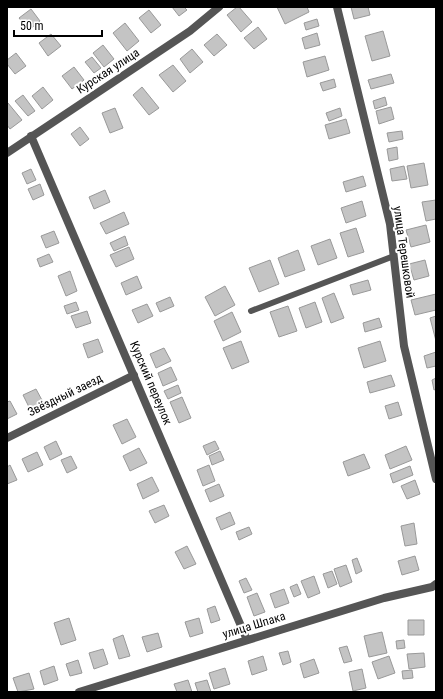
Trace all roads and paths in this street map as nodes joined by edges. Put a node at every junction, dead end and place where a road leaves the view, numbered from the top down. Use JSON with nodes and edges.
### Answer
{"nodes":[{"id":1,"x":219,"y":7,"type":"edge"},
{"id":2,"x":337,"y":7,"type":"edge"},
{"id":3,"x":31,"y":136,"type":"junction"},
{"id":4,"x":7,"y":153,"type":"edge"},
{"id":5,"x":394,"y":256,"type":"junction"},
{"id":6,"x":251,"y":311,"type":"dead end"},
{"id":7,"x":134,"y":375,"type":"junction"},
{"id":8,"x":7,"y":438,"type":"edge"},
{"id":9,"x":436,"y":479,"type":"edge"},
{"id":10,"x":436,"y":584,"type":"edge"},
{"id":11,"x":247,"y":640,"type":"junction"},
{"id":12,"x":79,"y":692,"type":"edge"}],
"edges":[{"from":1,"to":3,"type":"street","name":"Курская улица"},
{"from":2,"to":5,"type":"street","name":"улица Терешковой"},
{"from":3,"to":4,"type":"street","name":"Курская улица"},
{"from":3,"to":7,"type":"street","name":"Курский переулок"},
{"from":5,"to":6,"type":"lane"},
{"from":5,"to":9,"type":"street","name":"улица Терешковой"},
{"from":7,"to":8,"type":"street","name":"Звёздный заезд"},
{"from":7,"to":11,"type":"street","name":"Курский переулок"},
{"from":10,"to":11,"type":"street","name":"улица Шпака"},
{"from":11,"to":12,"type":"street","name":"улица Шпака"}]}
